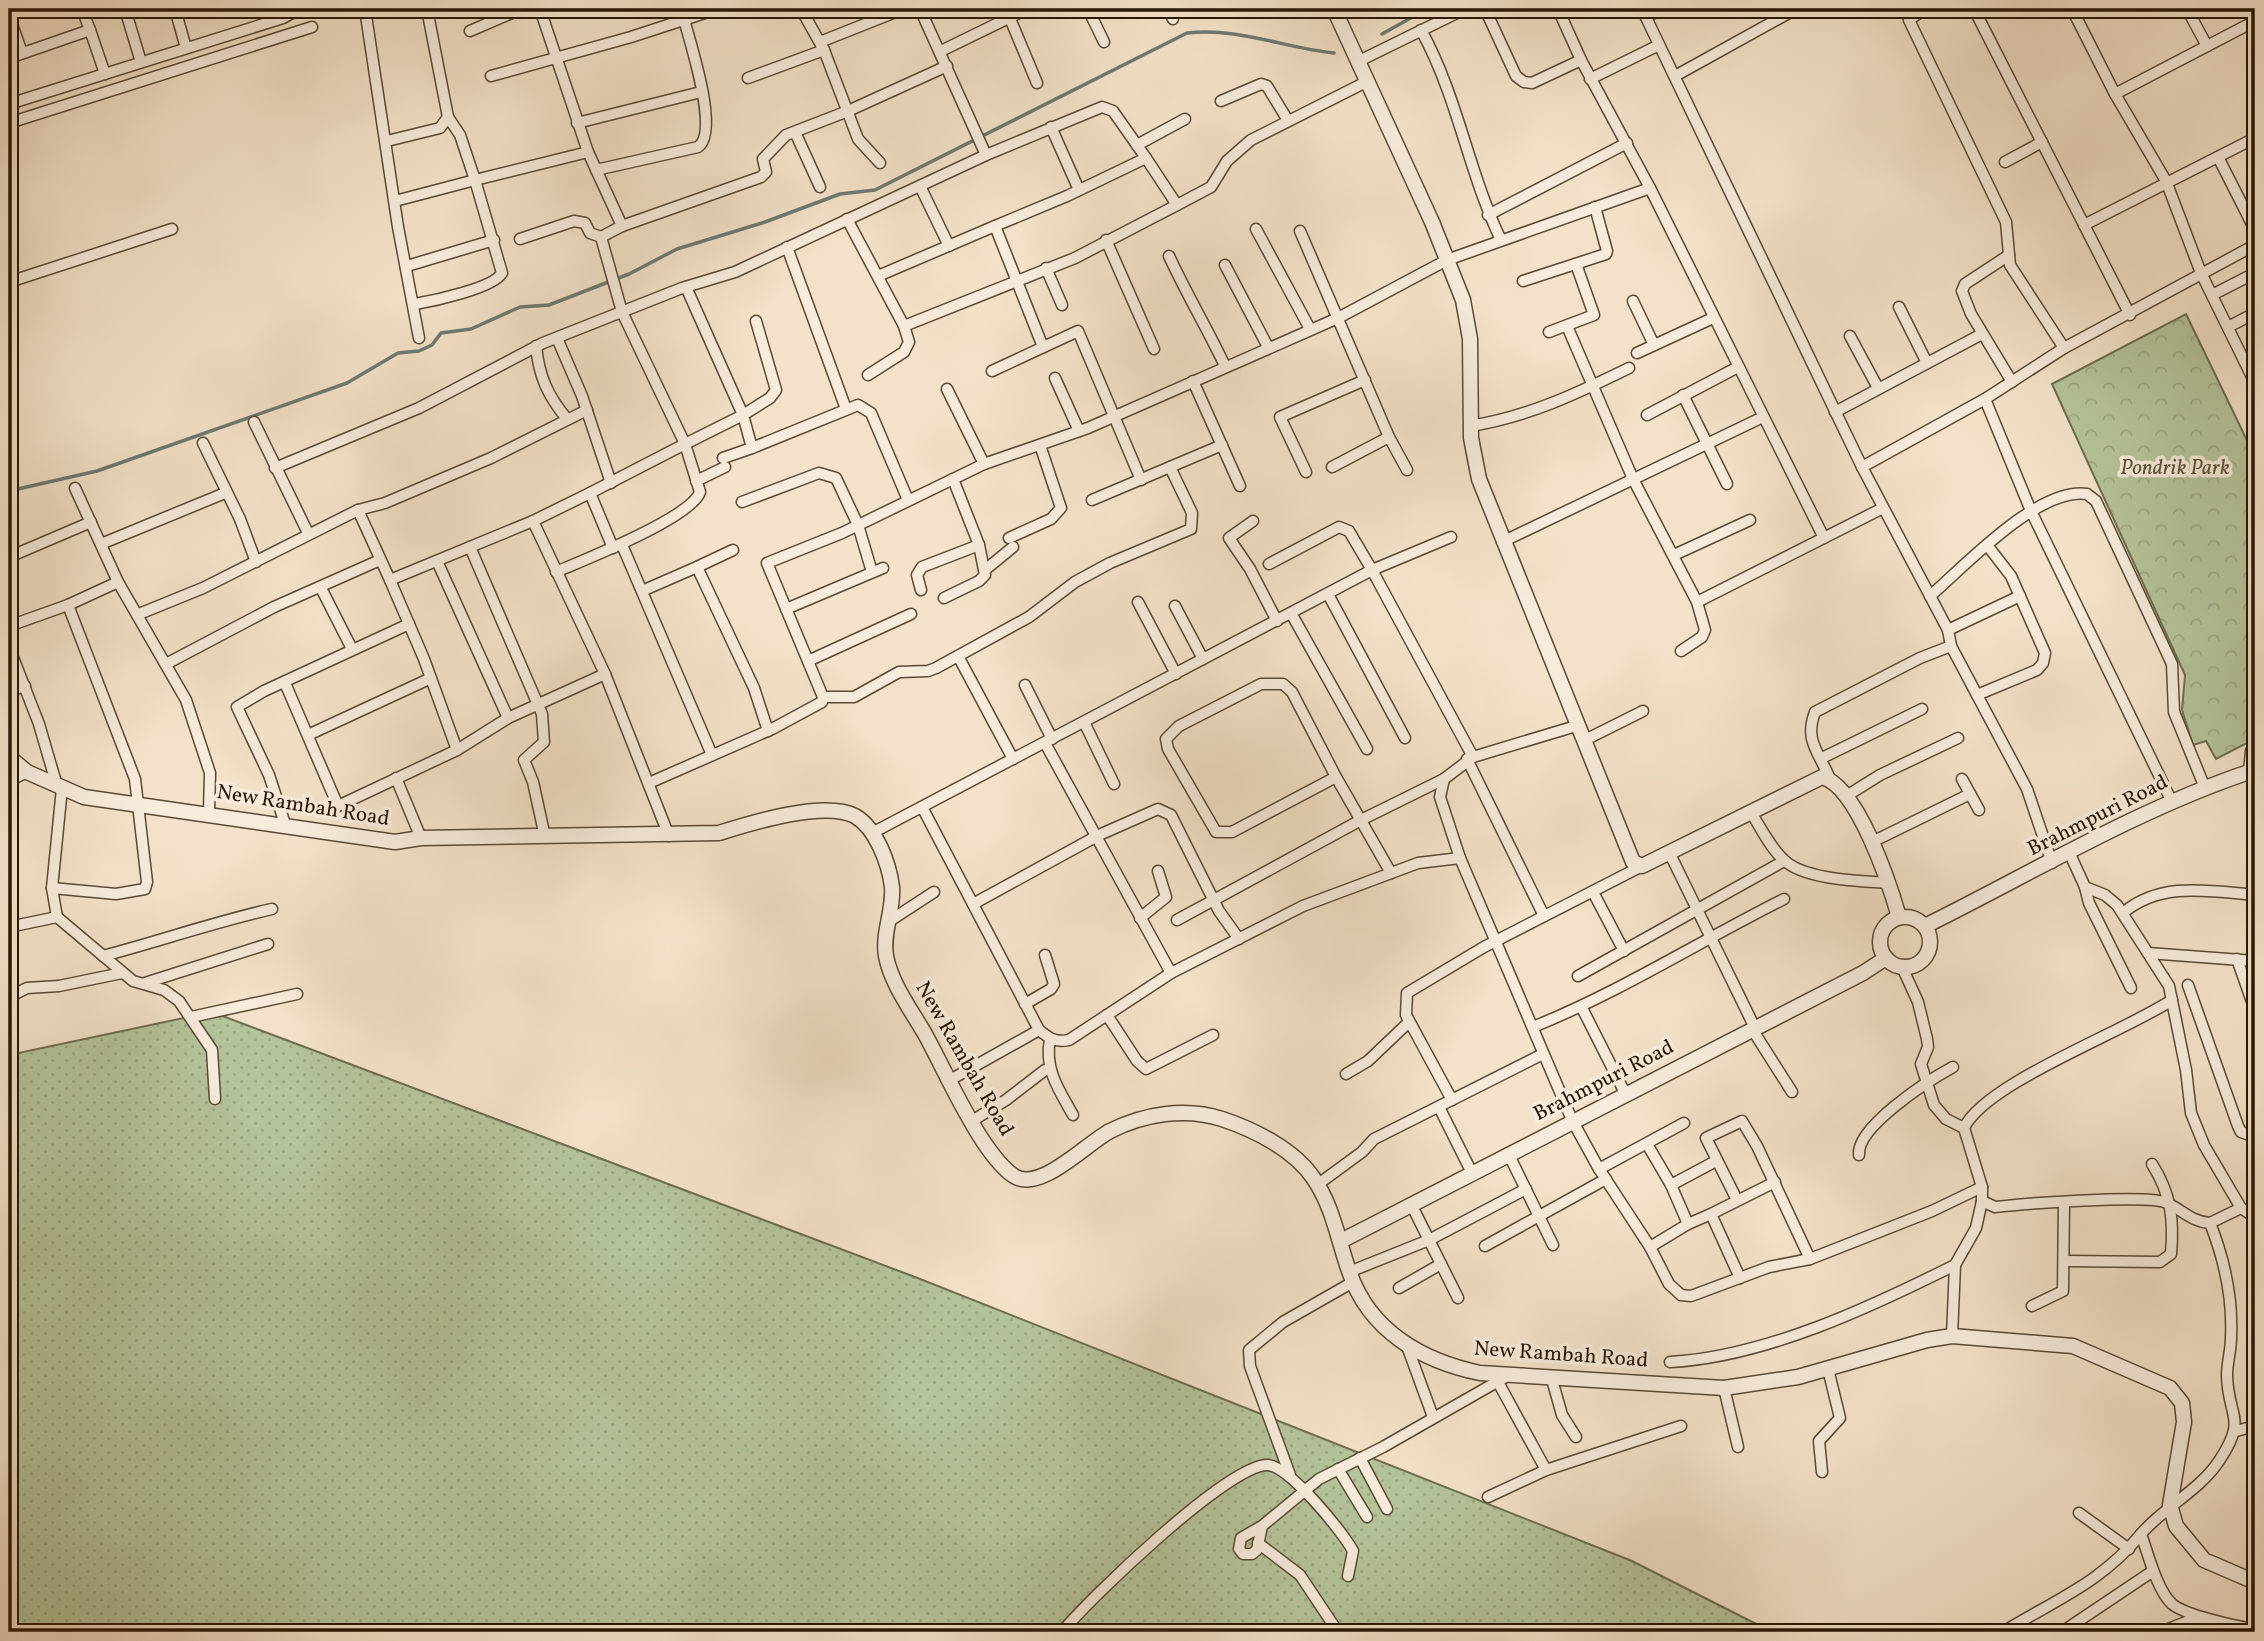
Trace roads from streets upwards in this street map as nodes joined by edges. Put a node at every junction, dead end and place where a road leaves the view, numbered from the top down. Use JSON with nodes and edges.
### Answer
{"nodes":[{"id":1,"x":18,"y":9,"type":"edge"},
{"id":2,"x":82,"y":9,"type":"edge"},
{"id":3,"x":125,"y":9,"type":"edge"},
{"id":4,"x":175,"y":9,"type":"edge"},
{"id":5,"x":299,"y":9,"type":"edge"},
{"id":6,"x":365,"y":9,"type":"edge"},
{"id":7,"x":427,"y":9,"type":"edge"},
{"id":8,"x":521,"y":9,"type":"edge"},
{"id":9,"x":540,"y":9,"type":"edge"},
{"id":10,"x":717,"y":9,"type":"edge"},
{"id":11,"x":801,"y":9,"type":"edge"},
{"id":12,"x":903,"y":9,"type":"edge"},
{"id":13,"x":920,"y":9,"type":"edge"},
{"id":14,"x":1027,"y":9,"type":"edge"},
{"id":15,"x":1088,"y":9,"type":"edge"},
{"id":16,"x":1334,"y":9,"type":"edge"},
{"id":17,"x":1465,"y":9,"type":"edge"},
{"id":18,"x":1485,"y":9,"type":"edge"},
{"id":19,"x":1558,"y":9,"type":"edge"},
{"id":20,"x":1662,"y":9,"type":"edge"},
{"id":21,"x":1796,"y":9,"type":"edge"},
{"id":22,"x":1903,"y":9,"type":"edge"},
{"id":23,"x":1925,"y":9,"type":"edge"},
{"id":24,"x":1974,"y":9,"type":"edge"},
{"id":25,"x":2072,"y":9,"type":"edge"},
{"id":26,"x":2187,"y":9,"type":"edge"},
{"id":27,"x":1008,"y":13,"type":"edge"},
{"id":28,"x":1644,"y":13,"type":"edge"},
{"id":29,"x":9,"y":14,"type":"edge"},
{"id":30,"x":684,"y":19,"type":"junction"},
{"id":31,"x":1909,"y":20,"type":"junction"},
{"id":32,"x":2255,"y":21,"type":"edge"},
{"id":33,"x":312,"y":27,"type":"dead end"},
{"id":34,"x":90,"y":30,"type":"junction"},
{"id":35,"x":1421,"y":30,"type":"junction"},
{"id":36,"x":470,"y":31,"type":"dead end"},
{"id":37,"x":1104,"y":42,"type":"dead end"},
{"id":38,"x":1659,"y":45,"type":"junction"},
{"id":39,"x":822,"y":46,"type":"junction"},
{"id":40,"x":2207,"y":46,"type":"junction"},
{"id":41,"x":186,"y":48,"type":"junction"},
{"id":42,"x":941,"y":51,"type":"junction"},
{"id":43,"x":22,"y":53,"type":"junction"},
{"id":44,"x":9,"y":58,"type":"edge"},
{"id":45,"x":1357,"y":58,"type":"junction"},
{"id":46,"x":555,"y":59,"type":"junction"},
{"id":47,"x":1581,"y":61,"type":"junction"},
{"id":48,"x":141,"y":62,"type":"junction"},
{"id":49,"x":947,"y":66,"type":"junction"},
{"id":50,"x":105,"y":74,"type":"junction"},
{"id":51,"x":491,"y":76,"type":"dead end"},
{"id":52,"x":1675,"y":76,"type":"junction"},
{"id":53,"x":748,"y":79,"type":"dead end"},
{"id":54,"x":1590,"y":79,"type":"junction"},
{"id":55,"x":1368,"y":81,"type":"junction"},
{"id":56,"x":1037,"y":83,"type":"dead end"},
{"id":57,"x":702,"y":92,"type":"junction"},
{"id":58,"x":2115,"y":94,"type":"junction"},
{"id":59,"x":1220,"y":101,"type":"dead end"},
{"id":60,"x":9,"y":104,"type":"edge"},
{"id":61,"x":848,"y":111,"type":"junction"},
{"id":62,"x":448,"y":117,"type":"junction"},
{"id":63,"x":1185,"y":119,"type":"dead end"},
{"id":64,"x":1287,"y":119,"type":"junction"},
{"id":65,"x":9,"y":123,"type":"edge"},
{"id":66,"x":577,"y":123,"type":"junction"},
{"id":67,"x":1051,"y":127,"type":"junction"},
{"id":68,"x":795,"y":132,"type":"junction"},
{"id":69,"x":2255,"y":138,"type":"edge"},
{"id":70,"x":387,"y":141,"type":"junction"},
{"id":71,"x":2042,"y":142,"type":"junction"},
{"id":72,"x":1627,"y":143,"type":"junction"},
{"id":73,"x":1137,"y":145,"type":"junction"},
{"id":74,"x":588,"y":152,"type":"junction"},
{"id":75,"x":986,"y":155,"type":"junction"},
{"id":76,"x":2217,"y":157,"type":"junction"},
{"id":77,"x":1146,"y":158,"type":"junction"},
{"id":78,"x":2005,"y":162,"type":"dead end"},
{"id":79,"x":880,"y":163,"type":"dead end"},
{"id":80,"x":596,"y":170,"type":"junction"},
{"id":81,"x":475,"y":180,"type":"junction"},
{"id":82,"x":2166,"y":181,"type":"junction"},
{"id":83,"x":920,"y":186,"type":"junction"},
{"id":84,"x":820,"y":187,"type":"dead end"},
{"id":85,"x":1650,"y":187,"type":"junction"},
{"id":86,"x":1079,"y":190,"type":"junction"},
{"id":87,"x":395,"y":201,"type":"junction"},
{"id":88,"x":1177,"y":205,"type":"junction"},
{"id":89,"x":1595,"y":207,"type":"junction"},
{"id":90,"x":1488,"y":215,"type":"junction"},
{"id":91,"x":847,"y":219,"type":"junction"},
{"id":92,"x":2084,"y":225,"type":"junction"},
{"id":93,"x":622,"y":226,"type":"junction"},
{"id":94,"x":995,"y":226,"type":"junction"},
{"id":95,"x":172,"y":229,"type":"dead end"},
{"id":96,"x":1256,"y":229,"type":"dead end"},
{"id":97,"x":2255,"y":230,"type":"edge"},
{"id":98,"x":1300,"y":231,"type":"dead end"},
{"id":99,"x":601,"y":237,"type":"junction"},
{"id":100,"x":520,"y":239,"type":"dead end"},
{"id":101,"x":494,"y":240,"type":"junction"},
{"id":102,"x":1106,"y":240,"type":"junction"},
{"id":103,"x":1500,"y":240,"type":"junction"},
{"id":104,"x":948,"y":246,"type":"junction"},
{"id":105,"x":2255,"y":246,"type":"edge"},
{"id":106,"x":787,"y":247,"type":"junction"},
{"id":107,"x":2008,"y":255,"type":"junction"},
{"id":108,"x":1169,"y":256,"type":"dead end"},
{"id":109,"x":1447,"y":260,"type":"junction"},
{"id":110,"x":1576,"y":264,"type":"junction"},
{"id":111,"x":1225,"y":265,"type":"dead end"},
{"id":112,"x":407,"y":266,"type":"junction"},
{"id":113,"x":1046,"y":268,"type":"junction"},
{"id":114,"x":2201,"y":273,"type":"junction"},
{"id":115,"x":2255,"y":273,"type":"edge"},
{"id":116,"x":878,"y":276,"type":"junction"},
{"id":117,"x":1018,"y":281,"type":"junction"},
{"id":118,"x":1523,"y":281,"type":"dead end"},
{"id":119,"x":9,"y":282,"type":"edge"},
{"id":120,"x":687,"y":287,"type":"junction"},
{"id":121,"x":2212,"y":295,"type":"junction"},
{"id":122,"x":1633,"y":301,"type":"dead end"},
{"id":123,"x":415,"y":304,"type":"junction"},
{"id":124,"x":1062,"y":305,"type":"dead end"},
{"id":125,"x":1899,"y":307,"type":"dead end"},
{"id":126,"x":622,"y":312,"type":"junction"},
{"id":127,"x":2255,"y":313,"type":"edge"},
{"id":128,"x":2130,"y":314,"type":"junction"},
{"id":129,"x":1338,"y":318,"type":"junction"},
{"id":130,"x":1713,"y":318,"type":"junction"},
{"id":131,"x":756,"y":321,"type":"dead end"},
{"id":132,"x":904,"y":326,"type":"junction"},
{"id":133,"x":1567,"y":326,"type":"junction"},
{"id":134,"x":2228,"y":327,"type":"junction"},
{"id":135,"x":1310,"y":329,"type":"junction"},
{"id":136,"x":1549,"y":332,"type":"dead end"},
{"id":137,"x":1982,"y":334,"type":"junction"},
{"id":138,"x":1850,"y":337,"type":"dead end"},
{"id":139,"x":419,"y":338,"type":"dead end"},
{"id":140,"x":557,"y":338,"type":"junction"},
{"id":141,"x":1654,"y":345,"type":"junction"},
{"id":142,"x":536,"y":346,"type":"junction"},
{"id":143,"x":1043,"y":347,"type":"junction"},
{"id":144,"x":1268,"y":347,"type":"junction"},
{"id":145,"x":2064,"y":348,"type":"junction"},
{"id":146,"x":1154,"y":349,"type":"dead end"},
{"id":147,"x":1637,"y":353,"type":"dead end"},
{"id":148,"x":1927,"y":363,"type":"junction"},
{"id":149,"x":1226,"y":366,"type":"junction"},
{"id":150,"x":1738,"y":367,"type":"junction"},
{"id":151,"x":1629,"y":368,"type":"dead end"},
{"id":152,"x":992,"y":371,"type":"dead end"},
{"id":153,"x":868,"y":375,"type":"dead end"},
{"id":154,"x":1055,"y":378,"type":"dead end"},
{"id":155,"x":1365,"y":380,"type":"junction"},
{"id":156,"x":1193,"y":381,"type":"junction"},
{"id":157,"x":2011,"y":382,"type":"junction"},
{"id":158,"x":2255,"y":383,"type":"edge"},
{"id":159,"x":1592,"y":386,"type":"junction"},
{"id":160,"x":1878,"y":388,"type":"junction"},
{"id":161,"x":947,"y":389,"type":"dead end"},
{"id":162,"x":1683,"y":395,"type":"junction"},
{"id":163,"x":1985,"y":399,"type":"junction"},
{"id":164,"x":846,"y":409,"type":"junction"},
{"id":165,"x":587,"y":410,"type":"junction"},
{"id":166,"x":1835,"y":412,"type":"junction"},
{"id":167,"x":743,"y":415,"type":"junction"},
{"id":168,"x":1647,"y":415,"type":"dead end"},
{"id":169,"x":1112,"y":417,"type":"junction"},
{"id":170,"x":1763,"y":417,"type":"junction"},
{"id":171,"x":567,"y":419,"type":"junction"},
{"id":172,"x":254,"y":422,"type":"dead end"},
{"id":173,"x":1470,"y":426,"type":"junction"},
{"id":174,"x":1079,"y":431,"type":"junction"},
{"id":175,"x":1389,"y":437,"type":"junction"},
{"id":176,"x":202,"y":443,"type":"dead end"},
{"id":177,"x":685,"y":444,"type":"junction"},
{"id":178,"x":1707,"y":444,"type":"junction"},
{"id":179,"x":1040,"y":445,"type":"junction"},
{"id":180,"x":1222,"y":445,"type":"junction"},
{"id":181,"x":752,"y":448,"type":"junction"},
{"id":182,"x":984,"y":464,"type":"junction"},
{"id":183,"x":1170,"y":467,"type":"junction"},
{"id":184,"x":1332,"y":467,"type":"dead end"},
{"id":185,"x":1861,"y":467,"type":"junction"},
{"id":186,"x":275,"y":468,"type":"junction"},
{"id":187,"x":1407,"y":470,"type":"dead end"},
{"id":188,"x":1306,"y":472,"type":"dead end"},
{"id":189,"x":953,"y":479,"type":"junction"},
{"id":190,"x":1633,"y":479,"type":"junction"},
{"id":191,"x":1141,"y":480,"type":"junction"},
{"id":192,"x":696,"y":481,"type":"junction"},
{"id":193,"x":611,"y":482,"type":"junction"},
{"id":194,"x":1727,"y":484,"type":"dead end"},
{"id":195,"x":1240,"y":486,"type":"dead end"},
{"id":196,"x":75,"y":488,"type":"dead end"},
{"id":197,"x":225,"y":493,"type":"junction"},
{"id":198,"x":590,"y":493,"type":"junction"},
{"id":199,"x":908,"y":500,"type":"junction"},
{"id":200,"x":1092,"y":500,"type":"dead end"},
{"id":201,"x":742,"y":502,"type":"dead end"},
{"id":202,"x":1883,"y":508,"type":"junction"},
{"id":203,"x":358,"y":510,"type":"junction"},
{"id":204,"x":2031,"y":511,"type":"junction"},
{"id":205,"x":1750,"y":520,"type":"dead end"},
{"id":206,"x":533,"y":521,"type":"junction"},
{"id":207,"x":1253,"y":521,"type":"dead end"},
{"id":208,"x":91,"y":522,"type":"junction"},
{"id":209,"x":858,"y":525,"type":"junction"},
{"id":210,"x":308,"y":533,"type":"junction"},
{"id":211,"x":1451,"y":537,"type":"dead end"},
{"id":212,"x":1824,"y":538,"type":"junction"},
{"id":213,"x":1502,"y":542,"type":"junction"},
{"id":214,"x":101,"y":544,"type":"junction"},
{"id":215,"x":979,"y":545,"type":"junction"},
{"id":216,"x":1986,"y":545,"type":"junction"},
{"id":217,"x":470,"y":547,"type":"junction"},
{"id":218,"x":617,"y":547,"type":"junction"},
{"id":219,"x":733,"y":550,"type":"dead end"},
{"id":220,"x":1674,"y":555,"type":"junction"},
{"id":221,"x":9,"y":557,"type":"edge"},
{"id":222,"x":380,"y":560,"type":"junction"},
{"id":223,"x":437,"y":561,"type":"junction"},
{"id":224,"x":256,"y":562,"type":"junction"},
{"id":225,"x":1269,"y":564,"type":"dead end"},
{"id":226,"x":697,"y":567,"type":"junction"},
{"id":227,"x":985,"y":570,"type":"junction"},
{"id":228,"x":1372,"y":570,"type":"junction"},
{"id":229,"x":556,"y":572,"type":"junction"},
{"id":230,"x":390,"y":580,"type":"junction"},
{"id":231,"x":118,"y":582,"type":"junction"},
{"id":232,"x":321,"y":588,"type":"junction"},
{"id":233,"x":921,"y":590,"type":"dead end"},
{"id":234,"x":642,"y":591,"type":"junction"},
{"id":235,"x":1328,"y":594,"type":"junction"},
{"id":236,"x":1930,"y":596,"type":"junction"},
{"id":237,"x":2020,"y":596,"type":"junction"},
{"id":238,"x":944,"y":598,"type":"dead end"},
{"id":239,"x":1138,"y":602,"type":"dead end"},
{"id":240,"x":1697,"y":602,"type":"junction"},
{"id":241,"x":68,"y":606,"type":"junction"},
{"id":242,"x":1175,"y":606,"type":"dead end"},
{"id":243,"x":786,"y":609,"type":"junction"},
{"id":244,"x":1292,"y":613,"type":"junction"},
{"id":245,"x":139,"y":614,"type":"junction"},
{"id":246,"x":911,"y":614,"type":"dead end"},
{"id":247,"x":1277,"y":621,"type":"junction"},
{"id":248,"x":409,"y":624,"type":"junction"},
{"id":249,"x":9,"y":626,"type":"edge"},
{"id":250,"x":1948,"y":630,"type":"junction"},
{"id":251,"x":1951,"y":646,"type":"junction"},
{"id":252,"x":9,"y":647,"type":"edge"},
{"id":253,"x":352,"y":649,"type":"junction"},
{"id":254,"x":1681,"y":650,"type":"dead end"},
{"id":255,"x":958,"y":656,"type":"junction"},
{"id":256,"x":1203,"y":659,"type":"junction"},
{"id":257,"x":808,"y":661,"type":"junction"},
{"id":258,"x":166,"y":663,"type":"junction"},
{"id":259,"x":605,"y":674,"type":"junction"},
{"id":260,"x":1176,"y":674,"type":"junction"},
{"id":261,"x":429,"y":679,"type":"junction"},
{"id":262,"x":285,"y":683,"type":"junction"},
{"id":263,"x":1025,"y":685,"type":"dead end"},
{"id":264,"x":25,"y":686,"type":"junction"},
{"id":265,"x":9,"y":691,"type":"edge"},
{"id":266,"x":1977,"y":695,"type":"junction"},
{"id":267,"x":823,"y":697,"type":"junction"},
{"id":268,"x":537,"y":705,"type":"junction"},
{"id":269,"x":1922,"y":709,"type":"dead end"},
{"id":270,"x":1643,"y":711,"type":"dead end"},
{"id":271,"x":508,"y":719,"type":"junction"},
{"id":272,"x":1084,"y":722,"type":"junction"},
{"id":273,"x":1576,"y":726,"type":"junction"},
{"id":274,"x":768,"y":731,"type":"junction"},
{"id":275,"x":308,"y":736,"type":"junction"},
{"id":276,"x":1405,"y":738,"type":"dead end"},
{"id":277,"x":1958,"y":738,"type":"dead end"},
{"id":278,"x":1048,"y":741,"type":"junction"},
{"id":279,"x":1583,"y":741,"type":"junction"},
{"id":280,"x":2255,"y":746,"type":"edge"},
{"id":281,"x":1367,"y":749,"type":"dead end"},
{"id":282,"x":457,"y":750,"type":"junction"},
{"id":283,"x":712,"y":755,"type":"junction"},
{"id":284,"x":9,"y":757,"type":"edge"},
{"id":285,"x":1470,"y":758,"type":"junction"},
{"id":286,"x":1822,"y":758,"type":"junction"},
{"id":287,"x":1013,"y":759,"type":"junction"},
{"id":288,"x":27,"y":772,"type":"junction"},
{"id":289,"x":2252,"y":772,"type":"edge"},
{"id":290,"x":1335,"y":777,"type":"junction"},
{"id":291,"x":396,"y":778,"type":"junction"},
{"id":292,"x":1444,"y":779,"type":"junction"},
{"id":293,"x":1830,"y":779,"type":"junction"},
{"id":294,"x":1962,"y":779,"type":"dead end"},
{"id":295,"x":9,"y":781,"type":"edge"},
{"id":296,"x":649,"y":783,"type":"junction"},
{"id":297,"x":1114,"y":784,"type":"dead end"},
{"id":298,"x":60,"y":787,"type":"junction"},
{"id":299,"x":2205,"y":788,"type":"junction"},
{"id":300,"x":1970,"y":794,"type":"junction"},
{"id":301,"x":1848,"y":795,"type":"junction"},
{"id":302,"x":2172,"y":802,"type":"junction"},
{"id":303,"x":140,"y":804,"type":"junction"},
{"id":304,"x":922,"y":807,"type":"junction"},
{"id":305,"x":1979,"y":810,"type":"dead end"},
{"id":306,"x":1750,"y":811,"type":"junction"},
{"id":307,"x":209,"y":812,"type":"junction"},
{"id":308,"x":1361,"y":820,"type":"junction"},
{"id":309,"x":286,"y":827,"type":"junction"},
{"id":310,"x":872,"y":834,"type":"junction"},
{"id":311,"x":669,"y":836,"type":"junction"},
{"id":312,"x":1097,"y":836,"type":"junction"},
{"id":313,"x":545,"y":837,"type":"junction"},
{"id":314,"x":421,"y":838,"type":"junction"},
{"id":315,"x":1872,"y":842,"type":"junction"},
{"id":316,"x":1669,"y":852,"type":"junction"},
{"id":317,"x":2069,"y":852,"type":"junction"},
{"id":318,"x":1460,"y":858,"type":"junction"},
{"id":319,"x":1784,"y":862,"type":"junction"},
{"id":320,"x":2052,"y":863,"type":"junction"},
{"id":321,"x":1642,"y":866,"type":"junction"},
{"id":322,"x":1158,"y":871,"type":"dead end"},
{"id":323,"x":1391,"y":873,"type":"junction"},
{"id":324,"x":1889,"y":883,"type":"junction"},
{"id":325,"x":2085,"y":887,"type":"junction"},
{"id":326,"x":52,"y":888,"type":"junction"},
{"id":327,"x":934,"y":892,"type":"dead end"},
{"id":328,"x":1593,"y":892,"type":"junction"},
{"id":329,"x":2255,"y":895,"type":"edge"},
{"id":330,"x":1214,"y":899,"type":"junction"},
{"id":331,"x":1784,"y":899,"type":"dead end"},
{"id":332,"x":973,"y":904,"type":"junction"},
{"id":333,"x":272,"y":909,"type":"dead end"},
{"id":334,"x":1697,"y":910,"type":"junction"},
{"id":335,"x":2123,"y":913,"type":"junction"},
{"id":336,"x":1544,"y":916,"type":"junction"},
{"id":337,"x":57,"y":917,"type":"junction"},
{"id":338,"x":1899,"y":917,"type":"junction"},
{"id":339,"x":1139,"y":918,"type":"junction"},
{"id":340,"x":1177,"y":920,"type":"dead end"},
{"id":341,"x":888,"y":922,"type":"junction"},
{"id":342,"x":1925,"y":926,"type":"junction"},
{"id":343,"x":9,"y":927,"type":"edge"},
{"id":344,"x":1711,"y":936,"type":"junction"},
{"id":345,"x":1238,"y":939,"type":"junction"},
{"id":346,"x":1497,"y":940,"type":"junction"},
{"id":347,"x":268,"y":944,"type":"dead end"},
{"id":348,"x":1624,"y":951,"type":"junction"},
{"id":349,"x":2148,"y":953,"type":"junction"},
{"id":350,"x":1045,"y":955,"type":"dead end"},
{"id":351,"x":103,"y":956,"type":"junction"},
{"id":352,"x":1886,"y":958,"type":"junction"},
{"id":353,"x":2237,"y":959,"type":"junction"},
{"id":354,"x":2255,"y":961,"type":"edge"},
{"id":355,"x":1902,"y":967,"type":"junction"},
{"id":356,"x":122,"y":973,"type":"junction"},
{"id":357,"x":1171,"y":973,"type":"junction"},
{"id":358,"x":1578,"y":976,"type":"dead end"},
{"id":359,"x":145,"y":983,"type":"junction"},
{"id":360,"x":2188,"y":985,"type":"dead end"},
{"id":361,"x":2131,"y":988,"type":"dead end"},
{"id":362,"x":297,"y":994,"type":"dead end"},
{"id":363,"x":9,"y":997,"type":"edge"},
{"id":364,"x":2172,"y":1000,"type":"junction"},
{"id":365,"x":1026,"y":1004,"type":"junction"},
{"id":366,"x":1581,"y":1008,"type":"junction"},
{"id":367,"x":2255,"y":1010,"type":"edge"},
{"id":368,"x":1107,"y":1015,"type":"junction"},
{"id":369,"x":191,"y":1017,"type":"junction"},
{"id":370,"x":1409,"y":1022,"type":"junction"},
{"id":371,"x":1533,"y":1027,"type":"junction"},
{"id":372,"x":1754,"y":1028,"type":"junction"},
{"id":373,"x":1039,"y":1030,"type":"junction"},
{"id":374,"x":1213,"y":1035,"type":"dead end"},
{"id":375,"x":1050,"y":1039,"type":"junction"},
{"id":376,"x":1544,"y":1054,"type":"junction"},
{"id":377,"x":1953,"y":1067,"type":"dead end"},
{"id":378,"x":1045,"y":1070,"type":"dead end"},
{"id":379,"x":1346,"y":1074,"type":"dead end"},
{"id":380,"x":950,"y":1080,"type":"junction"},
{"id":381,"x":1927,"y":1081,"type":"junction"},
{"id":382,"x":1792,"y":1092,"type":"dead end"},
{"id":383,"x":1626,"y":1095,"type":"junction"},
{"id":384,"x":215,"y":1099,"type":"dead end"},
{"id":385,"x":1452,"y":1100,"type":"junction"},
{"id":386,"x":1438,"y":1107,"type":"junction"},
{"id":387,"x":1073,"y":1115,"type":"dead end"},
{"id":388,"x":1573,"y":1120,"type":"junction"},
{"id":389,"x":972,"y":1121,"type":"junction"},
{"id":390,"x":1684,"y":1123,"type":"dead end"},
{"id":391,"x":1964,"y":1128,"type":"junction"},
{"id":392,"x":2255,"y":1138,"type":"edge"},
{"id":393,"x":1647,"y":1144,"type":"junction"},
{"id":394,"x":1508,"y":1153,"type":"junction"},
{"id":395,"x":1859,"y":1155,"type":"dead end"},
{"id":396,"x":1716,"y":1161,"type":"junction"},
{"id":397,"x":2152,"y":1164,"type":"dead end"},
{"id":398,"x":1599,"y":1169,"type":"junction"},
{"id":399,"x":1472,"y":1171,"type":"junction"},
{"id":400,"x":1606,"y":1179,"type":"junction"},
{"id":401,"x":1775,"y":1182,"type":"junction"},
{"id":402,"x":1317,"y":1185,"type":"junction"},
{"id":403,"x":1671,"y":1185,"type":"junction"},
{"id":404,"x":1982,"y":1187,"type":"junction"},
{"id":405,"x":1525,"y":1189,"type":"junction"},
{"id":406,"x":1737,"y":1200,"type":"junction"},
{"id":407,"x":1982,"y":1201,"type":"junction"},
{"id":408,"x":2064,"y":1202,"type":"junction"},
{"id":409,"x":1411,"y":1204,"type":"junction"},
{"id":410,"x":2172,"y":1207,"type":"junction"},
{"id":411,"x":2241,"y":1208,"type":"junction"},
{"id":412,"x":1711,"y":1214,"type":"junction"},
{"id":413,"x":1539,"y":1216,"type":"junction"},
{"id":414,"x":2255,"y":1217,"type":"edge"},
{"id":415,"x":2210,"y":1223,"type":"junction"},
{"id":416,"x":1688,"y":1224,"type":"junction"},
{"id":417,"x":1429,"y":1240,"type":"junction"},
{"id":418,"x":1341,"y":1241,"type":"junction"},
{"id":419,"x":1553,"y":1245,"type":"dead end"},
{"id":420,"x":1485,"y":1246,"type":"dead end"},
{"id":421,"x":1650,"y":1247,"type":"junction"},
{"id":422,"x":1811,"y":1259,"type":"junction"},
{"id":423,"x":2064,"y":1261,"type":"junction"},
{"id":424,"x":1441,"y":1264,"type":"junction"},
{"id":425,"x":1955,"y":1265,"type":"junction"},
{"id":426,"x":1351,"y":1277,"type":"junction"},
{"id":427,"x":1740,"y":1278,"type":"junction"},
{"id":428,"x":1399,"y":1288,"type":"dead end"},
{"id":429,"x":1458,"y":1297,"type":"dead end"},
{"id":430,"x":2032,"y":1306,"type":"dead end"},
{"id":431,"x":1952,"y":1336,"type":"junction"},
{"id":432,"x":1407,"y":1346,"type":"junction"},
{"id":433,"x":1670,"y":1363,"type":"dead end"},
{"id":434,"x":1828,"y":1368,"type":"junction"},
{"id":435,"x":1551,"y":1376,"type":"junction"},
{"id":436,"x":1503,"y":1379,"type":"junction"},
{"id":437,"x":1724,"y":1388,"type":"junction"},
{"id":438,"x":1433,"y":1417,"type":"junction"},
{"id":439,"x":1681,"y":1426,"type":"dead end"},
{"id":440,"x":2255,"y":1426,"type":"edge"},
{"id":441,"x":2236,"y":1431,"type":"junction"},
{"id":442,"x":1576,"y":1437,"type":"dead end"},
{"id":443,"x":1738,"y":1447,"type":"dead end"},
{"id":444,"x":1360,"y":1458,"type":"junction"},
{"id":445,"x":1339,"y":1469,"type":"junction"},
{"id":446,"x":1546,"y":1470,"type":"junction"},
{"id":447,"x":1822,"y":1472,"type":"dead end"},
{"id":448,"x":1290,"y":1475,"type":"junction"},
{"id":449,"x":1303,"y":1491,"type":"junction"},
{"id":450,"x":1488,"y":1497,"type":"dead end"},
{"id":451,"x":2170,"y":1505,"type":"junction"},
{"id":452,"x":1387,"y":1509,"type":"dead end"},
{"id":453,"x":2079,"y":1513,"type":"dead end"},
{"id":454,"x":1367,"y":1517,"type":"dead end"},
{"id":455,"x":1262,"y":1526,"type":"junction"},
{"id":456,"x":2141,"y":1534,"type":"junction"},
{"id":457,"x":1258,"y":1543,"type":"junction"},
{"id":458,"x":2129,"y":1549,"type":"junction"},
{"id":459,"x":2153,"y":1571,"type":"junction"},
{"id":460,"x":1348,"y":1576,"type":"dead end"},
{"id":461,"x":2255,"y":1582,"type":"edge"},
{"id":462,"x":2223,"y":1624,"type":"junction"},
{"id":463,"x":2255,"y":1629,"type":"edge"},
{"id":464,"x":1062,"y":1632,"type":"edge"},
{"id":465,"x":1338,"y":1632,"type":"edge"},
{"id":466,"x":2003,"y":1632,"type":"edge"},
{"id":467,"x":2062,"y":1632,"type":"edge"},
{"id":468,"x":2124,"y":1632,"type":"edge"},
{"id":469,"x":2152,"y":1632,"type":"edge"},
{"id":470,"x":2161,"y":1632,"type":"edge"}],
"edges":[{"from":1,"to":29,"type":"street"},
{"from":2,"to":34,"type":"street"},
{"from":3,"to":48,"type":"street"},
{"from":4,"to":41,"type":"street"},
{"from":5,"to":41,"type":"street"},
{"from":6,"to":70,"type":"street"},
{"from":7,"to":62,"type":"street"},
{"from":8,"to":36,"type":"street"},
{"from":9,"to":46,"type":"street"},
{"from":10,"to":30,"type":"street"},
{"from":11,"to":39,"type":"street"},
{"from":12,"to":39,"type":"street"},
{"from":13,"to":42,"type":"street"},
{"from":14,"to":27,"type":"street"},
{"from":15,"to":37,"type":"street"},
{"from":16,"to":45,"type":"street"},
{"from":17,"to":35,"type":"street"},
{"from":18,"to":47,"type":"street"},
{"from":19,"to":47,"type":"street"},
{"from":20,"to":28,"type":"street"},
{"from":21,"to":52,"type":"street"},
{"from":22,"to":31,"type":"street"},
{"from":23,"to":31,"type":"street"},
{"from":24,"to":71,"type":"street"},
{"from":25,"to":58,"type":"street"},
{"from":26,"to":40,"type":"street"},
{"from":27,"to":42,"type":"street"},
{"from":27,"to":56,"type":"street"},
{"from":28,"to":38,"type":"street"},
{"from":29,"to":43,"type":"street"},
{"from":30,"to":46,"type":"street"},
{"from":30,"to":57,"type":"street"},
{"from":31,"to":107,"type":"street"},
{"from":32,"to":40,"type":"street"},
{"from":33,"to":65,"type":"street"},
{"from":34,"to":43,"type":"street"},
{"from":34,"to":50,"type":"street"},
{"from":35,"to":45,"type":"street"},
{"from":35,"to":90,"type":"street"},
{"from":38,"to":52,"type":"street"},
{"from":38,"to":54,"type":"street"},
{"from":39,"to":53,"type":"street"},
{"from":39,"to":61,"type":"street"},
{"from":40,"to":58,"type":"street"},
{"from":41,"to":48,"type":"street"},
{"from":42,"to":49,"type":"street"},
{"from":43,"to":44,"type":"street"},
{"from":45,"to":55,"type":"street"},
{"from":46,"to":51,"type":"street"},
{"from":46,"to":66,"type":"street"},
{"from":47,"to":54,"type":"street"},
{"from":48,"to":50,"type":"street"},
{"from":49,"to":61,"type":"street"},
{"from":49,"to":75,"type":"street"},
{"from":50,"to":60,"type":"street"},
{"from":52,"to":166,"type":"street"},
{"from":54,"to":72,"type":"street"},
{"from":55,"to":64,"type":"street"},
{"from":55,"to":109,"type":"street"},
{"from":57,"to":66,"type":"street"},
{"from":57,"to":80,"type":"street"},
{"from":58,"to":82,"type":"street"},
{"from":59,"to":64,"type":"street"},
{"from":61,"to":68,"type":"street"},
{"from":61,"to":79,"type":"street"},
{"from":62,"to":70,"type":"street"},
{"from":62,"to":81,"type":"street"},
{"from":63,"to":73,"type":"street"},
{"from":64,"to":88,"type":"street"},
{"from":66,"to":74,"type":"street"},
{"from":67,"to":73,"type":"street"},
{"from":67,"to":75,"type":"street"},
{"from":67,"to":86,"type":"street"},
{"from":68,"to":84,"type":"street"},
{"from":68,"to":93,"type":"street"},
{"from":69,"to":76,"type":"street"},
{"from":70,"to":87,"type":"street"},
{"from":71,"to":78,"type":"street"},
{"from":71,"to":92,"type":"street"},
{"from":72,"to":85,"type":"street"},
{"from":72,"to":90,"type":"street"},
{"from":73,"to":77,"type":"street"},
{"from":74,"to":80,"type":"street"},
{"from":74,"to":81,"type":"street"},
{"from":75,"to":83,"type":"street"},
{"from":76,"to":82,"type":"street"},
{"from":76,"to":97,"type":"street"},
{"from":77,"to":86,"type":"street"},
{"from":77,"to":88,"type":"street"},
{"from":80,"to":93,"type":"street"},
{"from":81,"to":87,"type":"street"},
{"from":81,"to":101,"type":"street"},
{"from":82,"to":92,"type":"street"},
{"from":82,"to":114,"type":"street"},
{"from":83,"to":91,"type":"street"},
{"from":83,"to":104,"type":"street"},
{"from":85,"to":89,"type":"street"},
{"from":85,"to":130,"type":"street"},
{"from":86,"to":94,"type":"street"},
{"from":87,"to":112,"type":"street"},
{"from":88,"to":102,"type":"street"},
{"from":89,"to":103,"type":"street"},
{"from":89,"to":110,"type":"street"},
{"from":90,"to":103,"type":"street"},
{"from":91,"to":106,"type":"street"},
{"from":91,"to":116,"type":"street"},
{"from":92,"to":128,"type":"street"},
{"from":93,"to":99,"type":"street"},
{"from":94,"to":104,"type":"street"},
{"from":94,"to":117,"type":"street"},
{"from":95,"to":119,"type":"street"},
{"from":96,"to":135,"type":"street"},
{"from":98,"to":129,"type":"street"},
{"from":99,"to":100,"type":"street"},
{"from":99,"to":126,"type":"street"},
{"from":101,"to":112,"type":"street"},
{"from":101,"to":123,"type":"street"},
{"from":102,"to":113,"type":"street"},
{"from":102,"to":146,"type":"street"},
{"from":103,"to":109,"type":"street"},
{"from":104,"to":116,"type":"street"},
{"from":105,"to":114,"type":"street"},
{"from":106,"to":120,"type":"street"},
{"from":106,"to":164,"type":"street"},
{"from":107,"to":137,"type":"street"},
{"from":107,"to":145,"type":"street"},
{"from":108,"to":149,"type":"street"},
{"from":109,"to":129,"type":"street"},
{"from":109,"to":173,"type":"street"},
{"from":110,"to":118,"type":"street"},
{"from":110,"to":133,"type":"street"},
{"from":111,"to":144,"type":"street"},
{"from":112,"to":123,"type":"street"},
{"from":113,"to":117,"type":"street"},
{"from":113,"to":124,"type":"street"},
{"from":114,"to":121,"type":"street"},
{"from":114,"to":128,"type":"street"},
{"from":115,"to":121,"type":"street"},
{"from":116,"to":132,"type":"street"},
{"from":117,"to":132,"type":"street"},
{"from":117,"to":143,"type":"street"},
{"from":120,"to":126,"type":"street"},
{"from":120,"to":167,"type":"street"},
{"from":121,"to":134,"type":"street"},
{"from":122,"to":141,"type":"street"},
{"from":123,"to":139,"type":"street"},
{"from":125,"to":148,"type":"street"},
{"from":126,"to":140,"type":"street"},
{"from":126,"to":177,"type":"street"},
{"from":127,"to":134,"type":"street"},
{"from":128,"to":145,"type":"street"},
{"from":129,"to":135,"type":"street"},
{"from":129,"to":155,"type":"street"},
{"from":130,"to":141,"type":"street"},
{"from":130,"to":150,"type":"street"},
{"from":131,"to":167,"type":"street"},
{"from":132,"to":153,"type":"street"},
{"from":133,"to":136,"type":"street"},
{"from":133,"to":159,"type":"street"},
{"from":134,"to":158,"type":"street"},
{"from":135,"to":144,"type":"street"},
{"from":137,"to":148,"type":"street"},
{"from":137,"to":157,"type":"street"},
{"from":138,"to":160,"type":"street"},
{"from":140,"to":142,"type":"street"},
{"from":140,"to":165,"type":"street"},
{"from":141,"to":147,"type":"street"},
{"from":142,"to":171,"type":"street"},
{"from":142,"to":186,"type":"street"},
{"from":143,"to":152,"type":"street"},
{"from":143,"to":169,"type":"street"},
{"from":144,"to":149,"type":"street"},
{"from":145,"to":157,"type":"street"},
{"from":148,"to":160,"type":"street"},
{"from":149,"to":156,"type":"street"},
{"from":150,"to":162,"type":"street"},
{"from":150,"to":170,"type":"street"},
{"from":151,"to":159,"type":"street"},
{"from":154,"to":174,"type":"street"},
{"from":155,"to":175,"type":"street"},
{"from":155,"to":188,"type":"street"},
{"from":156,"to":169,"type":"street"},
{"from":156,"to":180,"type":"street"},
{"from":157,"to":163,"type":"street"},
{"from":159,"to":173,"type":"street"},
{"from":159,"to":190,"type":"street"},
{"from":160,"to":166,"type":"street"},
{"from":161,"to":182,"type":"street"},
{"from":162,"to":168,"type":"street"},
{"from":162,"to":178,"type":"street"},
{"from":163,"to":185,"type":"street"},
{"from":163,"to":204,"type":"street"},
{"from":164,"to":181,"type":"street"},
{"from":164,"to":199,"type":"street"},
{"from":165,"to":171,"type":"street"},
{"from":165,"to":193,"type":"street"},
{"from":166,"to":185,"type":"street"},
{"from":167,"to":177,"type":"street"},
{"from":167,"to":181,"type":"street"},
{"from":169,"to":174,"type":"street"},
{"from":169,"to":191,"type":"street"},
{"from":170,"to":178,"type":"street"},
{"from":170,"to":212,"type":"street"},
{"from":171,"to":203,"type":"street"},
{"from":172,"to":186,"type":"street"},
{"from":173,"to":213,"type":"street"},
{"from":174,"to":179,"type":"street"},
{"from":175,"to":184,"type":"street"},
{"from":175,"to":187,"type":"street"},
{"from":176,"to":197,"type":"street"},
{"from":177,"to":192,"type":"street"},
{"from":177,"to":193,"type":"street"},
{"from":178,"to":190,"type":"street"},
{"from":178,"to":194,"type":"street"},
{"from":179,"to":182,"type":"street"},
{"from":179,"to":227,"type":"street"},
{"from":180,"to":183,"type":"street"},
{"from":180,"to":195,"type":"street"},
{"from":181,"to":192,"type":"street"},
{"from":182,"to":189,"type":"street"},
{"from":183,"to":191,"type":"street"},
{"from":183,"to":255,"type":"street"},
{"from":185,"to":202,"type":"street"},
{"from":186,"to":210,"type":"street"},
{"from":189,"to":199,"type":"street"},
{"from":189,"to":215,"type":"street"},
{"from":190,"to":213,"type":"street"},
{"from":190,"to":220,"type":"street"},
{"from":191,"to":200,"type":"street"},
{"from":192,"to":218,"type":"street"},
{"from":193,"to":198,"type":"street"},
{"from":196,"to":208,"type":"street"},
{"from":197,"to":214,"type":"street"},
{"from":197,"to":224,"type":"street"},
{"from":198,"to":206,"type":"street"},
{"from":198,"to":218,"type":"street"},
{"from":199,"to":209,"type":"street"},
{"from":201,"to":209,"type":"street"},
{"from":202,"to":212,"type":"street"},
{"from":202,"to":236,"type":"street"},
{"from":203,"to":210,"type":"street"},
{"from":203,"to":222,"type":"street"},
{"from":204,"to":216,"type":"street"},
{"from":204,"to":299,"type":"street"},
{"from":204,"to":302,"type":"street"},
{"from":205,"to":220,"type":"street"},
{"from":206,"to":217,"type":"street"},
{"from":206,"to":229,"type":"street"},
{"from":207,"to":247,"type":"street"},
{"from":208,"to":214,"type":"street"},
{"from":208,"to":221,"type":"street"},
{"from":209,"to":243,"type":"street"},
{"from":209,"to":243,"type":"street"},
{"from":210,"to":224,"type":"street"},
{"from":211,"to":228,"type":"street"},
{"from":212,"to":240,"type":"street"},
{"from":213,"to":273,"type":"street"},
{"from":214,"to":231,"type":"street"},
{"from":215,"to":227,"type":"street"},
{"from":215,"to":233,"type":"street"},
{"from":216,"to":236,"type":"street"},
{"from":216,"to":237,"type":"street"},
{"from":217,"to":223,"type":"street"},
{"from":217,"to":268,"type":"street"},
{"from":218,"to":229,"type":"street"},
{"from":218,"to":234,"type":"street"},
{"from":219,"to":226,"type":"street"},
{"from":220,"to":240,"type":"street"},
{"from":222,"to":230,"type":"street"},
{"from":222,"to":232,"type":"street"},
{"from":223,"to":230,"type":"street"},
{"from":223,"to":271,"type":"street"},
{"from":224,"to":245,"type":"street"},
{"from":225,"to":228,"type":"street"},
{"from":226,"to":234,"type":"street"},
{"from":226,"to":274,"type":"street"},
{"from":227,"to":238,"type":"street"},
{"from":228,"to":235,"type":"street"},
{"from":228,"to":285,"type":"street"},
{"from":229,"to":259,"type":"street"},
{"from":230,"to":248,"type":"street"},
{"from":231,"to":241,"type":"street"},
{"from":231,"to":245,"type":"street"},
{"from":232,"to":253,"type":"street"},
{"from":232,"to":258,"type":"street"},
{"from":234,"to":283,"type":"street"},
{"from":235,"to":244,"type":"street"},
{"from":235,"to":276,"type":"street"},
{"from":236,"to":250,"type":"street"},
{"from":237,"to":250,"type":"street"},
{"from":237,"to":266,"type":"street"},
{"from":239,"to":260,"type":"street"},
{"from":240,"to":254,"type":"street"},
{"from":241,"to":249,"type":"street"},
{"from":241,"to":303,"type":"street"},
{"from":242,"to":256,"type":"street"},
{"from":243,"to":257,"type":"street"},
{"from":244,"to":247,"type":"street"},
{"from":244,"to":281,"type":"street"},
{"from":245,"to":258,"type":"street"},
{"from":246,"to":257,"type":"street"},
{"from":247,"to":256,"type":"street"},
{"from":248,"to":253,"type":"street"},
{"from":248,"to":261,"type":"street"},
{"from":250,"to":251,"type":"street"},
{"from":251,"to":266,"type":"street"},
{"from":251,"to":286,"type":"street"},
{"from":252,"to":264,"type":"street"},
{"from":253,"to":262,"type":"street"},
{"from":255,"to":267,"type":"street"},
{"from":255,"to":287,"type":"street"},
{"from":256,"to":260,"type":"street"},
{"from":257,"to":267,"type":"street"},
{"from":258,"to":307,"type":"street"},
{"from":259,"to":268,"type":"street"},
{"from":259,"to":296,"type":"street"},
{"from":260,"to":272,"type":"street"},
{"from":261,"to":275,"type":"street"},
{"from":261,"to":282,"type":"street"},
{"from":262,"to":275,"type":"street"},
{"from":262,"to":309,"type":"street"},
{"from":263,"to":278,"type":"street"},
{"from":264,"to":265,"type":"street"},
{"from":264,"to":298,"type":"street"},
{"from":266,"to":320,"type":"street"},
{"from":267,"to":274,"type":"street"},
{"from":268,"to":271,"type":"street"},
{"from":268,"to":313,"type":"street"},
{"from":269,"to":286,"type":"street"},
{"from":270,"to":279,"type":"street"},
{"from":271,"to":282,"type":"street"},
{"from":272,"to":278,"type":"street"},
{"from":272,"to":297,"type":"street"},
{"from":273,"to":279,"type":"street"},
{"from":273,"to":285,"type":"street"},
{"from":274,"to":283,"type":"street"},
{"from":275,"to":291,"type":"street"},
{"from":277,"to":301,"type":"street"},
{"from":278,"to":287,"type":"street"},
{"from":278,"to":312,"type":"street"},
{"from":279,"to":321,"type":"street"},
{"from":280,"to":289,"type":"street"},
{"from":282,"to":291,"type":"street"},
{"from":283,"to":296,"type":"street"},
{"from":284,"to":288,"type":"street","name":"New Rambah Road"},
{"from":285,"to":292,"type":"street"},
{"from":285,"to":336,"type":"street"},
{"from":286,"to":293,"type":"street"},
{"from":287,"to":304,"type":"street"},
{"from":288,"to":295,"type":"street"},
{"from":288,"to":298,"type":"street","name":"New Rambah Road"},
{"from":289,"to":299,"type":"street","name":"Brahmpuri Road"},
{"from":290,"to":290,"type":"street"},
{"from":290,"to":308,"type":"street"},
{"from":291,"to":314,"type":"street"},
{"from":292,"to":308,"type":"street"},
{"from":292,"to":318,"type":"street"},
{"from":293,"to":301,"type":"street"},
{"from":293,"to":306,"type":"street"},
{"from":294,"to":300,"type":"street"},
{"from":296,"to":311,"type":"street"},
{"from":298,"to":303,"type":"street","name":"New Rambah Road"},
{"from":298,"to":326,"type":"street"},
{"from":299,"to":302,"type":"street","name":"Brahmpuri Road"},
{"from":300,"to":305,"type":"street"},
{"from":300,"to":315,"type":"street"},
{"from":301,"to":315,"type":"street"},
{"from":302,"to":317,"type":"street","name":"Brahmpuri Road"},
{"from":303,"to":307,"type":"street","name":"New Rambah Road"},
{"from":303,"to":326,"type":"street"},
{"from":304,"to":310,"type":"street"},
{"from":304,"to":332,"type":"street"},
{"from":306,"to":316,"type":"street"},
{"from":306,"to":319,"type":"street"},
{"from":307,"to":309,"type":"street","name":"New Rambah Road"},
{"from":308,"to":323,"type":"street"},
{"from":308,"to":330,"type":"street"},
{"from":309,"to":314,"type":"street","name":"New Rambah Road"},
{"from":310,"to":311,"type":"street","name":"New Rambah Road"},
{"from":310,"to":341,"type":"street","name":"New Rambah Road"},
{"from":311,"to":313,"type":"street","name":"New Rambah Road"},
{"from":312,"to":330,"type":"street"},
{"from":312,"to":332,"type":"street"},
{"from":312,"to":339,"type":"street"},
{"from":313,"to":314,"type":"street","name":"New Rambah Road"},
{"from":315,"to":324,"type":"street"},
{"from":316,"to":321,"type":"street"},
{"from":316,"to":334,"type":"street"},
{"from":317,"to":320,"type":"street","name":"Brahmpuri Road"},
{"from":317,"to":325,"type":"street"},
{"from":318,"to":323,"type":"street"},
{"from":318,"to":346,"type":"street"},
{"from":319,"to":324,"type":"street"},
{"from":319,"to":334,"type":"street"},
{"from":320,"to":342,"type":"street","name":"Brahmpuri Road"},
{"from":321,"to":328,"type":"street"},
{"from":322,"to":339,"type":"street"},
{"from":323,"to":345,"type":"street"},
{"from":324,"to":338,"type":"street"},
{"from":325,"to":335,"type":"street"},
{"from":325,"to":361,"type":"street"},
{"from":326,"to":337,"type":"street"},
{"from":327,"to":341,"type":"street"},
{"from":328,"to":336,"type":"street"},
{"from":328,"to":348,"type":"street"},
{"from":329,"to":335,"type":"street"},
{"from":330,"to":340,"type":"street"},
{"from":330,"to":345,"type":"street"},
{"from":331,"to":344,"type":"street"},
{"from":332,"to":365,"type":"street"},
{"from":333,"to":351,"type":"street"},
{"from":334,"to":344,"type":"street"},
{"from":334,"to":348,"type":"street"},
{"from":335,"to":349,"type":"street"},
{"from":336,"to":346,"type":"street"},
{"from":337,"to":343,"type":"street"},
{"from":337,"to":351,"type":"street"},
{"from":338,"to":342,"type":"street"},
{"from":338,"to":352,"type":"street"},
{"from":339,"to":357,"type":"street"},
{"from":341,"to":380,"type":"street","name":"New Rambah Road"},
{"from":342,"to":355,"type":"street"},
{"from":344,"to":366,"type":"street"},
{"from":344,"to":372,"type":"street"},
{"from":345,"to":357,"type":"street"},
{"from":346,"to":370,"type":"street"},
{"from":346,"to":371,"type":"street"},
{"from":347,"to":359,"type":"street"},
{"from":348,"to":358,"type":"street"},
{"from":349,"to":353,"type":"street"},
{"from":349,"to":364,"type":"street"},
{"from":350,"to":365,"type":"street"},
{"from":351,"to":356,"type":"street"},
{"from":352,"to":355,"type":"street"},
{"from":352,"to":372,"type":"street","name":"Brahmpuri Road"},
{"from":353,"to":354,"type":"street"},
{"from":353,"to":367,"type":"street"},
{"from":355,"to":381,"type":"street"},
{"from":356,"to":359,"type":"street"},
{"from":356,"to":363,"type":"street"},
{"from":357,"to":368,"type":"street"},
{"from":359,"to":369,"type":"street"},
{"from":360,"to":392,"type":"street"},
{"from":362,"to":369,"type":"street"},
{"from":364,"to":391,"type":"street"},
{"from":364,"to":411,"type":"street"},
{"from":365,"to":373,"type":"street"},
{"from":366,"to":371,"type":"street"},
{"from":366,"to":383,"type":"street"},
{"from":368,"to":374,"type":"street"},
{"from":368,"to":375,"type":"street"},
{"from":369,"to":384,"type":"street"},
{"from":370,"to":379,"type":"street"},
{"from":370,"to":385,"type":"street"},
{"from":371,"to":376,"type":"street"},
{"from":372,"to":382,"type":"street"},
{"from":372,"to":383,"type":"street","name":"Brahmpuri Road"},
{"from":373,"to":375,"type":"street"},
{"from":373,"to":380,"type":"street"},
{"from":375,"to":387,"type":"street"},
{"from":376,"to":385,"type":"street"},
{"from":376,"to":388,"type":"street"},
{"from":377,"to":381,"type":"street"},
{"from":378,"to":389,"type":"street"},
{"from":380,"to":389,"type":"street","name":"New Rambah Road"},
{"from":381,"to":391,"type":"street"},
{"from":381,"to":395,"type":"street"},
{"from":383,"to":388,"type":"street","name":"Brahmpuri Road"},
{"from":385,"to":386,"type":"street"},
{"from":386,"to":399,"type":"street"},
{"from":386,"to":402,"type":"street"},
{"from":388,"to":394,"type":"street","name":"Brahmpuri Road"},
{"from":388,"to":398,"type":"street"},
{"from":389,"to":402,"type":"street","name":"New Rambah Road"},
{"from":390,"to":393,"type":"street"},
{"from":391,"to":404,"type":"street"},
{"from":393,"to":398,"type":"street"},
{"from":393,"to":403,"type":"street"},
{"from":394,"to":399,"type":"street","name":"Brahmpuri Road"},
{"from":394,"to":405,"type":"street"},
{"from":396,"to":401,"type":"street"},
{"from":396,"to":403,"type":"street"},
{"from":396,"to":406,"type":"street"},
{"from":397,"to":410,"type":"street"},
{"from":398,"to":400,"type":"street"},
{"from":399,"to":409,"type":"street","name":"Brahmpuri Road"},
{"from":400,"to":413,"type":"street"},
{"from":400,"to":421,"type":"street"},
{"from":401,"to":406,"type":"street"},
{"from":401,"to":422,"type":"street"},
{"from":402,"to":418,"type":"street","name":"New Rambah Road"},
{"from":403,"to":416,"type":"street"},
{"from":404,"to":407,"type":"street"},
{"from":404,"to":422,"type":"street"},
{"from":405,"to":413,"type":"street"},
{"from":405,"to":417,"type":"street"},
{"from":406,"to":412,"type":"street"},
{"from":407,"to":408,"type":"street"},
{"from":407,"to":425,"type":"street"},
{"from":408,"to":410,"type":"street"},
{"from":408,"to":423,"type":"street"},
{"from":409,"to":417,"type":"street"},
{"from":409,"to":418,"type":"street","name":"Brahmpuri Road"},
{"from":410,"to":415,"type":"street"},
{"from":410,"to":423,"type":"street"},
{"from":411,"to":414,"type":"street"},
{"from":411,"to":415,"type":"street"},
{"from":412,"to":416,"type":"street"},
{"from":412,"to":427,"type":"street"},
{"from":413,"to":419,"type":"street"},
{"from":413,"to":420,"type":"street"},
{"from":415,"to":441,"type":"street"},
{"from":416,"to":421,"type":"street"},
{"from":417,"to":424,"type":"street"},
{"from":417,"to":426,"type":"street"},
{"from":418,"to":426,"type":"street","name":"New Rambah Road"},
{"from":421,"to":427,"type":"street"},
{"from":422,"to":427,"type":"street"},
{"from":423,"to":430,"type":"street"},
{"from":424,"to":428,"type":"street"},
{"from":424,"to":429,"type":"street"},
{"from":425,"to":431,"type":"street"},
{"from":425,"to":433,"type":"street"},
{"from":426,"to":432,"type":"street","name":"New Rambah Road"},
{"from":426,"to":448,"type":"street"},
{"from":431,"to":434,"type":"street","name":"New Rambah Road"},
{"from":431,"to":451,"type":"street","name":"New Rambah Road"},
{"from":432,"to":436,"type":"street","name":"New Rambah Road"},
{"from":432,"to":438,"type":"street"},
{"from":434,"to":437,"type":"street","name":"New Rambah Road"},
{"from":434,"to":447,"type":"street"},
{"from":435,"to":436,"type":"street","name":"New Rambah Road"},
{"from":435,"to":437,"type":"street","name":"New Rambah Road"},
{"from":435,"to":442,"type":"street"},
{"from":436,"to":438,"type":"street"},
{"from":436,"to":446,"type":"street"},
{"from":437,"to":443,"type":"street"},
{"from":438,"to":444,"type":"street"},
{"from":439,"to":446,"type":"street"},
{"from":440,"to":441,"type":"street"},
{"from":441,"to":451,"type":"street"},
{"from":444,"to":445,"type":"street"},
{"from":444,"to":452,"type":"street"},
{"from":445,"to":449,"type":"street"},
{"from":445,"to":454,"type":"street"},
{"from":446,"to":450,"type":"street"},
{"from":448,"to":449,"type":"street"},
{"from":448,"to":464,"type":"street"},
{"from":449,"to":455,"type":"street"},
{"from":449,"to":460,"type":"street"},
{"from":451,"to":456,"type":"street"},
{"from":451,"to":461,"type":"street"},
{"from":453,"to":458,"type":"street"},
{"from":455,"to":457,"type":"street"},
{"from":455,"to":457,"type":"street"},
{"from":456,"to":458,"type":"street"},
{"from":456,"to":459,"type":"street"},
{"from":457,"to":465,"type":"street"},
{"from":458,"to":466,"type":"street"},
{"from":459,"to":462,"type":"street"},
{"from":459,"to":467,"type":"street"},
{"from":462,"to":463,"type":"street"},
{"from":462,"to":470,"type":"street"},
{"from":468,"to":469,"type":"street"}]}
